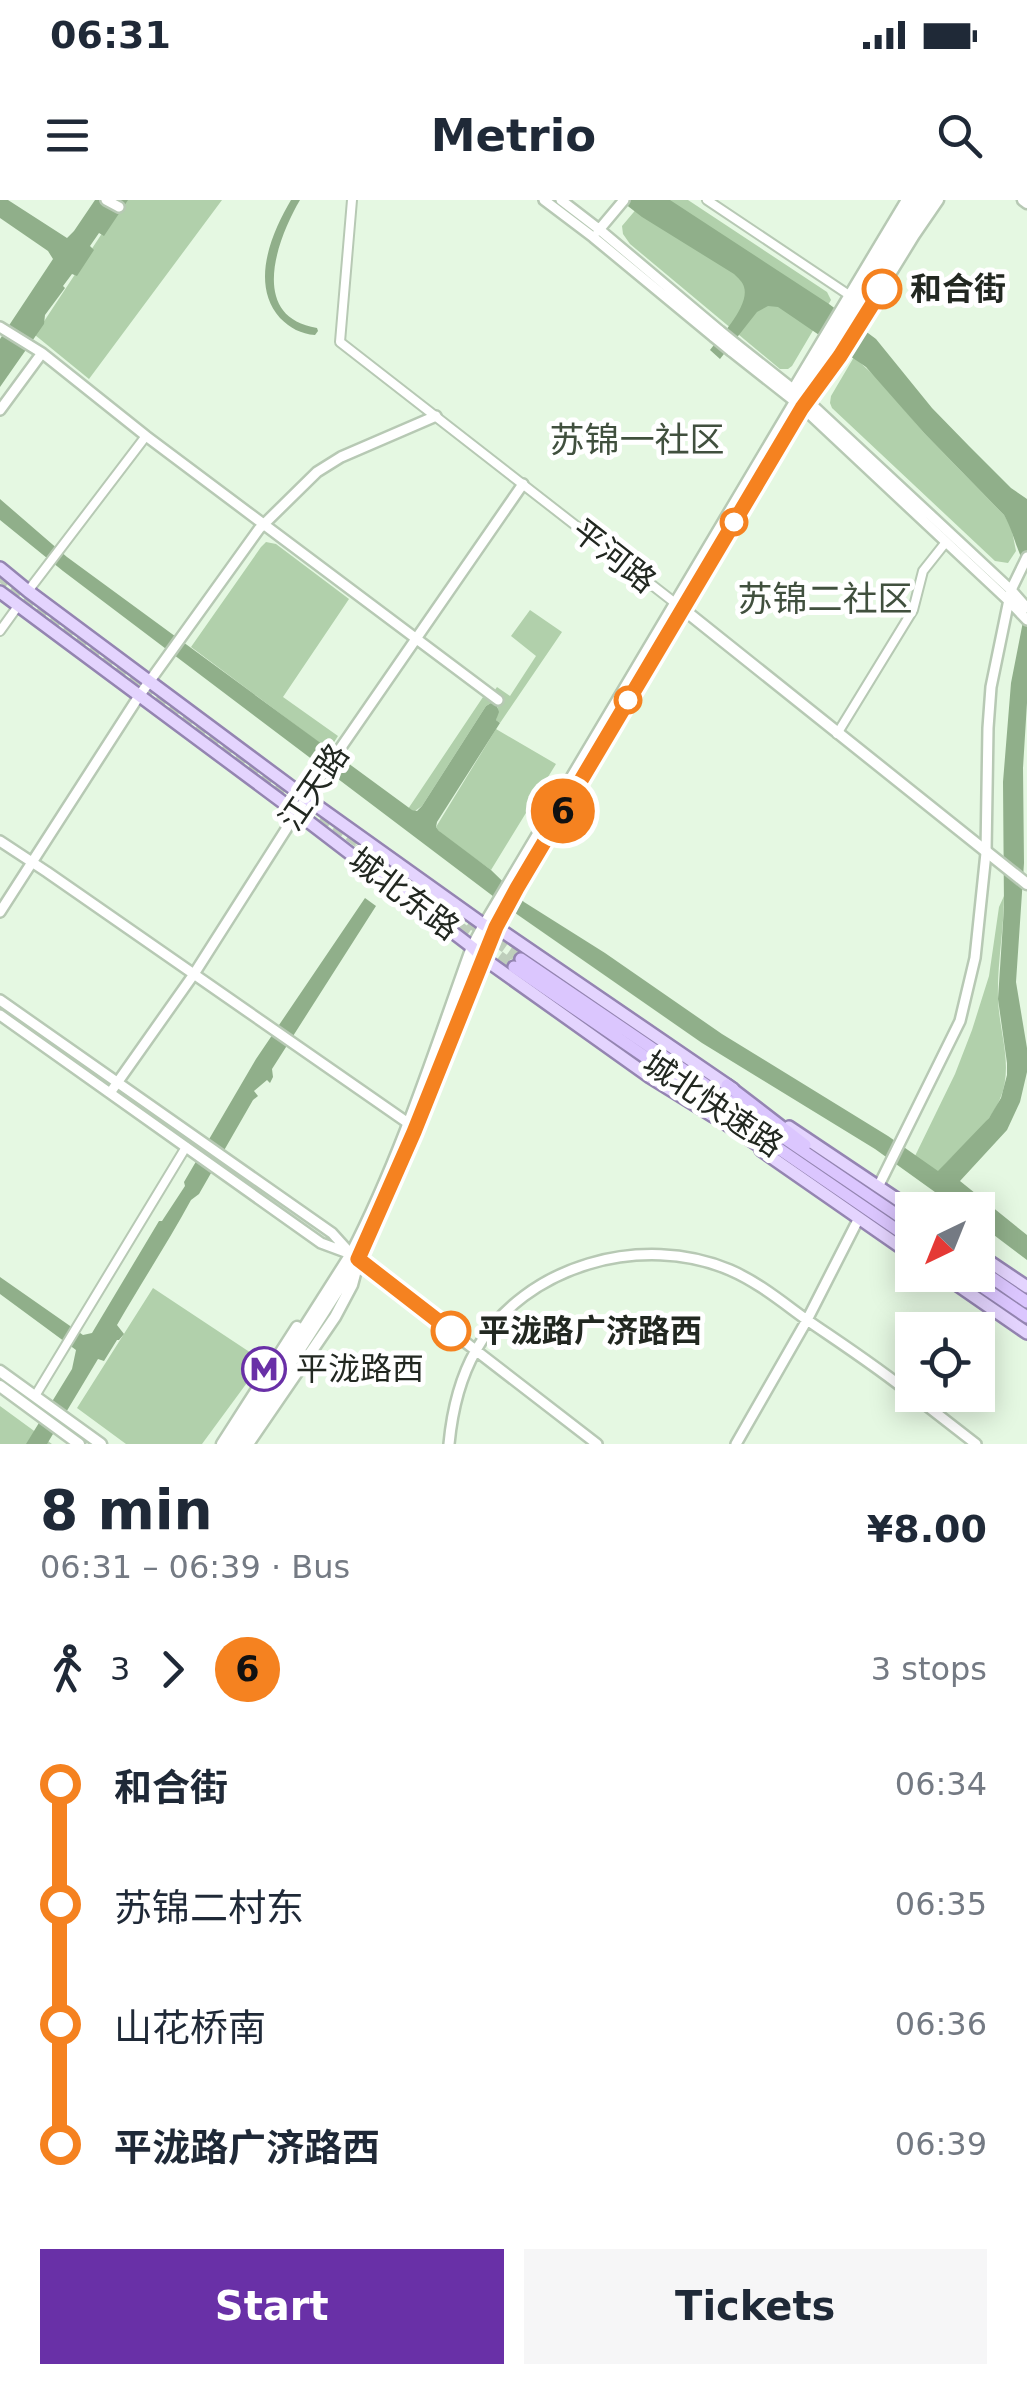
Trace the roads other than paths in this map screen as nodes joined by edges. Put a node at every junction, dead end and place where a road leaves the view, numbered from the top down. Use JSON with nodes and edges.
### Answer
{"nodes":[{"id":1,"x":106,"y":200,"type":"edge"},
{"id":2,"x":352,"y":200,"type":"edge"},
{"id":3,"x":544,"y":200,"type":"edge"},
{"id":4,"x":560,"y":200,"type":"edge"},
{"id":5,"x":624,"y":200,"type":"edge"},
{"id":6,"x":706,"y":200,"type":"edge"},
{"id":7,"x":907,"y":200,"type":"edge"},
{"id":8,"x":918,"y":200,"type":"edge"},
{"id":9,"x":927,"y":200,"type":"edge"},
{"id":10,"x":938,"y":200,"type":"edge"},
{"id":11,"x":119,"y":207,"type":"dead end"},
{"id":12,"x":596,"y":233,"type":"junction"},
{"id":13,"x":871,"y":283,"type":"junction"},
{"id":14,"x":850,"y":295,"type":"junction"},
{"id":15,"x":851,"y":317,"type":"junction"},
{"id":16,"x":0,"y":327,"type":"edge"},
{"id":17,"x":38,"y":351,"type":"junction"},
{"id":18,"x":802,"y":398,"type":"junction"},
{"id":19,"x":0,"y":410,"type":"edge"},
{"id":20,"x":436,"y":416,"type":"junction"},
{"id":21,"x":146,"y":436,"type":"junction"},
{"id":22,"x":522,"y":484,"type":"junction"},
{"id":23,"x":263,"y":524,"type":"junction"},
{"id":24,"x":946,"y":542,"type":"junction"},
{"id":25,"x":1027,"y":557,"type":"edge"},
{"id":26,"x":0,"y":568,"type":"edge"},
{"id":27,"x":28,"y":591,"type":"junction"},
{"id":28,"x":0,"y":592,"type":"edge"},
{"id":29,"x":1017,"y":602,"type":"edge"},
{"id":30,"x":18,"y":606,"type":"junction"},
{"id":31,"x":679,"y":606,"type":"junction"},
{"id":32,"x":1027,"y":620,"type":"edge"},
{"id":33,"x":0,"y":631,"type":"edge"},
{"id":34,"x":416,"y":639,"type":"junction"},
{"id":35,"x":150,"y":682,"type":"junction"},
{"id":36,"x":139,"y":696,"type":"junction"},
{"id":37,"x":498,"y":700,"type":"dead end"},
{"id":38,"x":838,"y":734,"type":"junction"},
{"id":39,"x":306,"y":798,"type":"junction"},
{"id":40,"x":296,"y":812,"type":"junction"},
{"id":41,"x":0,"y":841,"type":"edge"},
{"id":42,"x":986,"y":853,"type":"junction"},
{"id":43,"x":32,"y":863,"type":"junction"},
{"id":44,"x":1027,"y":884,"type":"edge"},
{"id":45,"x":0,"y":912,"type":"edge"},
{"id":46,"x":490,"y":926,"type":"junction"},
{"id":47,"x":472,"y":947,"type":"junction"},
{"id":48,"x":483,"y":958,"type":"junction"},
{"id":49,"x":518,"y":963,"type":"tunnel mouth"},
{"id":50,"x":194,"y":974,"type":"junction"},
{"id":51,"x":0,"y":1000,"type":"edge"},
{"id":52,"x":0,"y":1015,"type":"edge"},
{"id":53,"x":118,"y":1083,"type":"junction"},
{"id":54,"x":727,"y":1085,"type":"junction"},
{"id":55,"x":110,"y":1093,"type":"junction"},
{"id":56,"x":708,"y":1112,"type":"junction"},
{"id":57,"x":412,"y":1125,"type":"junction"},
{"id":58,"x":186,"y":1147,"type":"junction"},
{"id":59,"x":841,"y":1184,"type":"junction"},
{"id":60,"x":878,"y":1187,"type":"junction"},
{"id":61,"x":895,"y":1199,"type":"edge"},
{"id":62,"x":895,"y":1202,"type":"edge"},
{"id":63,"x":895,"y":1214,"type":"edge"},
{"id":64,"x":859,"y":1218,"type":"junction"},
{"id":65,"x":895,"y":1227,"type":"edge"},
{"id":66,"x":895,"y":1236,"type":"edge"},
{"id":67,"x":895,"y":1242,"type":"edge"},
{"id":68,"x":354,"y":1257,"type":"junction"},
{"id":69,"x":995,"y":1265,"type":"edge"},
{"id":70,"x":995,"y":1280,"type":"edge"},
{"id":71,"x":1027,"y":1287,"type":"edge"},
{"id":72,"x":968,"y":1292,"type":"edge"},
{"id":73,"x":989,"y":1292,"type":"edge"},
{"id":74,"x":1027,"y":1302,"type":"edge"},
{"id":75,"x":1027,"y":1318,"type":"edge"},
{"id":76,"x":807,"y":1320,"type":"junction"},
{"id":77,"x":1027,"y":1333,"type":"edge"},
{"id":78,"x":476,"y":1350,"type":"junction"},
{"id":79,"x":287,"y":1363,"type":"junction"},
{"id":80,"x":0,"y":1371,"type":"edge"},
{"id":81,"x":895,"y":1382,"type":"edge"},
{"id":82,"x":0,"y":1386,"type":"edge"},
{"id":83,"x":35,"y":1396,"type":"junction"},
{"id":84,"x":935,"y":1412,"type":"edge"},
{"id":85,"x":79,"y":1444,"type":"edge"},
{"id":86,"x":100,"y":1444,"type":"edge"},
{"id":87,"x":222,"y":1444,"type":"edge"},
{"id":88,"x":230,"y":1444,"type":"edge"},
{"id":89,"x":239,"y":1444,"type":"edge"},
{"id":90,"x":248,"y":1444,"type":"edge"},
{"id":91,"x":449,"y":1444,"type":"edge"},
{"id":92,"x":597,"y":1444,"type":"edge"},
{"id":93,"x":736,"y":1444,"type":"edge"},
{"id":94,"x":976,"y":1444,"type":"edge"}],
"edges":[{"from":1,"to":11,"type":"street"},
{"from":2,"to":20,"type":"street","name":"平河路"},
{"from":3,"to":12,"type":"street"},
{"from":4,"to":12,"type":"street"},
{"from":5,"to":12,"type":"street"},
{"from":6,"to":14,"type":"street"},
{"from":7,"to":14,"type":"main road"},
{"from":8,"to":13,"type":"main road"},
{"from":9,"to":13,"type":"main road"},
{"from":10,"to":15,"type":"main road"},
{"from":12,"to":18,"type":"street","bridge":true},
{"from":13,"to":15,"type":"main road"},
{"from":14,"to":15,"type":"main road"},
{"from":15,"to":18,"type":"main road"},
{"from":16,"to":17,"type":"street"},
{"from":17,"to":19,"type":"street"},
{"from":17,"to":21,"type":"street"},
{"from":18,"to":24,"type":"street"},
{"from":18,"to":29,"type":"street"},
{"from":18,"to":31,"type":"main road"},
{"from":20,"to":22,"type":"street","name":"平河路"},
{"from":20,"to":23,"type":"street"},
{"from":21,"to":23,"type":"street"},
{"from":21,"to":27,"type":"street"},
{"from":22,"to":31,"type":"street","name":"平河路"},
{"from":22,"to":34,"type":"street","name":"江天路"},
{"from":23,"to":34,"type":"street"},
{"from":23,"to":35,"type":"street"},
{"from":24,"to":29,"type":"street"},
{"from":24,"to":38,"type":"street"},
{"from":25,"to":29,"type":"street"},
{"from":26,"to":27,"type":"main road","name":"城北东路"},
{"from":27,"to":35,"type":"main road","name":"城北东路"},
{"from":28,"to":30,"type":"main road","name":"城北东路"},
{"from":29,"to":32,"type":"street"},
{"from":29,"to":42,"type":"street"},
{"from":30,"to":33,"type":"street"},
{"from":30,"to":36,"type":"main road","name":"城北东路"},
{"from":31,"to":38,"type":"main road","name":"平河路"},
{"from":31,"to":46,"type":"main road"},
{"from":34,"to":37,"type":"street"},
{"from":34,"to":39,"type":"street","name":"江天路"},
{"from":35,"to":36,"type":"street"},
{"from":35,"to":39,"type":"main road","name":"城北东路"},
{"from":36,"to":40,"type":"main road","name":"城北东路"},
{"from":36,"to":43,"type":"street"},
{"from":38,"to":42,"type":"main road","name":"平河路"},
{"from":39,"to":40,"type":"street","name":"江天路"},
{"from":39,"to":46,"type":"main road","name":"城北东路"},
{"from":40,"to":47,"type":"main road","name":"城北东路"},
{"from":40,"to":50,"type":"street","name":"江天路"},
{"from":41,"to":43,"type":"street"},
{"from":42,"to":44,"type":"main road","name":"平河路"},
{"from":42,"to":60,"type":"street"},
{"from":43,"to":45,"type":"street"},
{"from":43,"to":50,"type":"street"},
{"from":46,"to":47,"type":"main road"},
{"from":46,"to":48,"type":"main road"},
{"from":46,"to":54,"type":"main road","name":"城北东路"},
{"from":47,"to":48,"type":"main road","name":"城北东路"},
{"from":47,"to":57,"type":"main road"},
{"from":48,"to":56,"type":"main road","name":"城北东路"},
{"from":48,"to":57,"type":"main road"},
{"from":49,"to":59,"type":"highway","name":"城北快速路"},
{"from":50,"to":53,"type":"street","name":"江天路"},
{"from":50,"to":57,"type":"street"},
{"from":51,"to":53,"type":"street"},
{"from":52,"to":55,"type":"street"},
{"from":53,"to":55,"type":"street","name":"江天路"},
{"from":53,"to":68,"type":"street"},
{"from":54,"to":59,"type":"highway"},
{"from":54,"to":60,"type":"main road","name":"城北东路"},
{"from":55,"to":58,"type":"street"},
{"from":56,"to":59,"type":"highway"},
{"from":56,"to":64,"type":"main road","name":"城北东路"},
{"from":57,"to":68,"type":"main road"},
{"from":58,"to":68,"type":"street"},
{"from":58,"to":83,"type":"street"},
{"from":59,"to":62,"type":"highway"},
{"from":59,"to":63,"type":"highway","name":"城北快速路"},
{"from":59,"to":65,"type":"highway","name":"城北快速路"},
{"from":59,"to":66,"type":"highway"},
{"from":60,"to":61,"type":"main road","name":"城北东路"},
{"from":64,"to":67,"type":"main road","name":"城北东路"},
{"from":64,"to":76,"type":"street"},
{"from":68,"to":78,"type":"street"},
{"from":68,"to":79,"type":"main road"},
{"from":68,"to":87,"type":"main road"},
{"from":68,"to":90,"type":"main road"},
{"from":69,"to":71,"type":"main road"},
{"from":70,"to":74,"type":"highway"},
{"from":72,"to":77,"type":"main road"},
{"from":73,"to":75,"type":"highway"},
{"from":76,"to":78,"type":"street"},
{"from":76,"to":81,"type":"street"},
{"from":76,"to":93,"type":"street"},
{"from":78,"to":91,"type":"street"},
{"from":78,"to":92,"type":"street"},
{"from":79,"to":88,"type":"main road"},
{"from":79,"to":89,"type":"main road"},
{"from":80,"to":83,"type":"main road"},
{"from":82,"to":85,"type":"main road"},
{"from":83,"to":86,"type":"main road"},
{"from":84,"to":94,"type":"street"}]}
